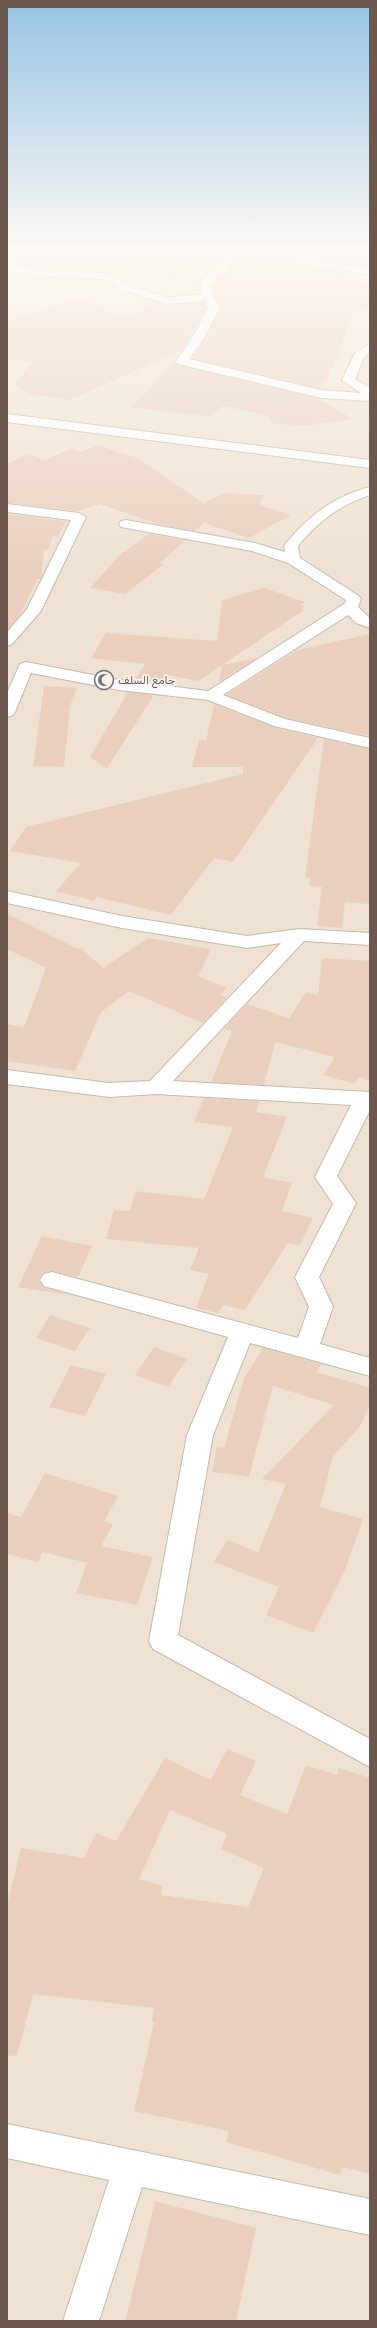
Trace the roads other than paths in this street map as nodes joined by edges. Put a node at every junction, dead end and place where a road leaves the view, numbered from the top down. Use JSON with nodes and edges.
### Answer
{"nodes":[{"id":1,"x":185,"y":356,"type":"edge"},
{"id":2,"x":359,"y":356,"type":"edge"},
{"id":3,"x":370,"y":393,"type":"edge"},
{"id":4,"x":370,"y":397,"type":"edge"},
{"id":5,"x":7,"y":418,"type":"edge"},
{"id":6,"x":370,"y":464,"type":"edge"},
{"id":7,"x":370,"y":492,"type":"edge"},
{"id":8,"x":7,"y":508,"type":"edge"},
{"id":9,"x":126,"y":524,"type":"dead end"},
{"id":10,"x":293,"y":560,"type":"junction"},
{"id":11,"x":350,"y":607,"type":"junction"},
{"id":12,"x":370,"y":623,"type":"edge"},
{"id":13,"x":7,"y":641,"type":"edge"},
{"id":14,"x":7,"y":654,"type":"edge"},
{"id":15,"x":26,"y":667,"type":"junction"},
{"id":16,"x":211,"y":696,"type":"junction"},
{"id":17,"x":7,"y":712,"type":"edge"},
{"id":18,"x":370,"y":743,"type":"edge"},
{"id":19,"x":7,"y":897,"type":"edge"},
{"id":20,"x":299,"y":935,"type":"junction"},
{"id":21,"x":370,"y":939,"type":"edge"},
{"id":22,"x":7,"y":1078,"type":"edge"},
{"id":23,"x":156,"y":1087,"type":"junction"},
{"id":24,"x":368,"y":1099,"type":"edge"},
{"id":25,"x":52,"y":1280,"type":"dead end"},
{"id":26,"x":242,"y":1334,"type":"junction"},
{"id":27,"x":306,"y":1350,"type":"junction"},
{"id":28,"x":370,"y":1367,"type":"edge"},
{"id":29,"x":370,"y":1754,"type":"edge"},
{"id":30,"x":7,"y":2141,"type":"edge"},
{"id":31,"x":131,"y":2167,"type":"junction"},
{"id":32,"x":370,"y":2217,"type":"edge"},
{"id":33,"x":81,"y":2321,"type":"edge"}],
"edges":[{"from":1,"to":4,"type":"street"},
{"from":2,"to":3,"type":"street"},
{"from":5,"to":6,"type":"street"},
{"from":7,"to":10,"type":"street"},
{"from":8,"to":13,"type":"street"},
{"from":9,"to":10,"type":"street"},
{"from":10,"to":11,"type":"street"},
{"from":11,"to":12,"type":"street"},
{"from":11,"to":16,"type":"street"},
{"from":14,"to":15,"type":"street"},
{"from":15,"to":16,"type":"street"},
{"from":15,"to":17,"type":"street"},
{"from":16,"to":18,"type":"street"},
{"from":19,"to":20,"type":"street"},
{"from":20,"to":21,"type":"street"},
{"from":20,"to":23,"type":"street"},
{"from":22,"to":23,"type":"street"},
{"from":23,"to":24,"type":"street"},
{"from":24,"to":27,"type":"street"},
{"from":25,"to":26,"type":"street"},
{"from":26,"to":27,"type":"street"},
{"from":26,"to":29,"type":"street"},
{"from":27,"to":28,"type":"street"},
{"from":30,"to":31,"type":"street"},
{"from":31,"to":32,"type":"street"},
{"from":31,"to":33,"type":"street"}]}
